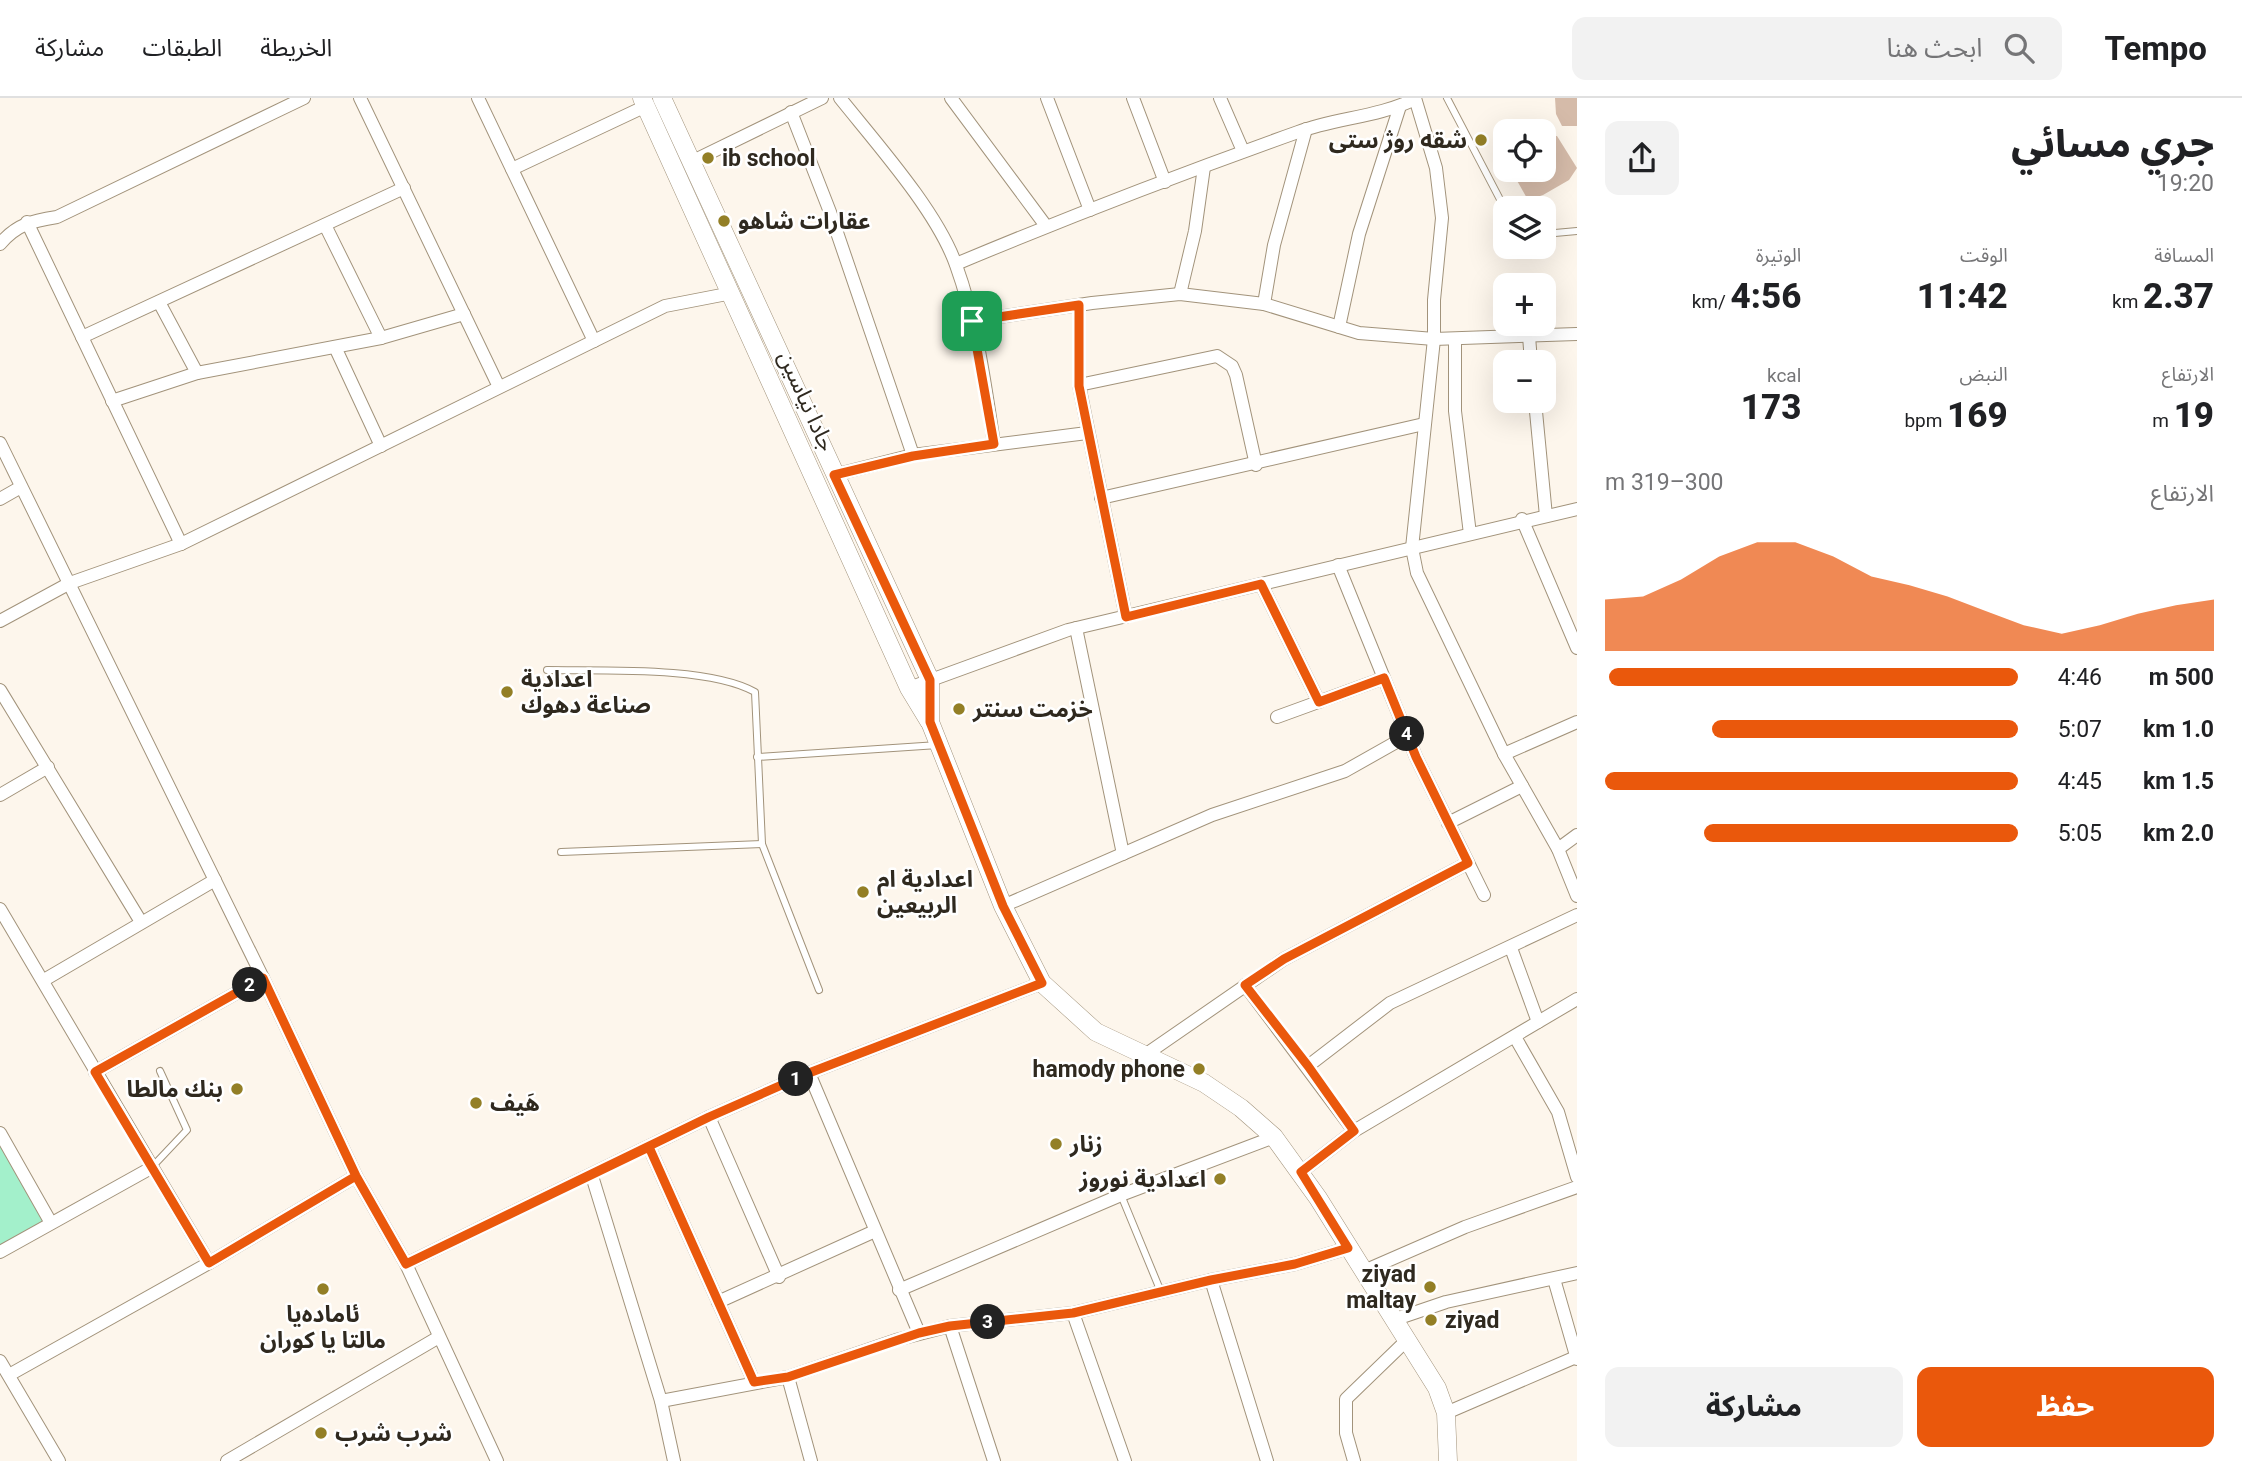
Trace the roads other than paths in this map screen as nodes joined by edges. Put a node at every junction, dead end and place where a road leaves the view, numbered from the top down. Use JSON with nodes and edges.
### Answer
{"nodes":[{"id":1,"x":304,"y":98,"type":"edge"},
{"id":2,"x":360,"y":98,"type":"edge"},
{"id":3,"x":478,"y":98,"type":"edge"},
{"id":4,"x":822,"y":98,"type":"edge"},
{"id":5,"x":840,"y":98,"type":"edge"},
{"id":6,"x":951,"y":98,"type":"edge"},
{"id":7,"x":1047,"y":98,"type":"edge"},
{"id":8,"x":1133,"y":98,"type":"edge"},
{"id":9,"x":1220,"y":98,"type":"edge"},
{"id":10,"x":1415,"y":98,"type":"edge"},
{"id":11,"x":1447,"y":98,"type":"edge"},
{"id":12,"x":650,"y":101,"type":"edge"},
{"id":13,"x":1399,"y":106,"type":"junction"},
{"id":14,"x":791,"y":112,"type":"junction"},
{"id":15,"x":664,"y":124,"type":"junction"},
{"id":16,"x":1306,"y":129,"type":"junction"},
{"id":17,"x":1243,"y":151,"type":"junction"},
{"id":18,"x":691,"y":162,"type":"junction"},
{"id":19,"x":1204,"y":167,"type":"junction"},
{"id":20,"x":512,"y":169,"type":"junction"},
{"id":21,"x":1166,"y":182,"type":"junction"},
{"id":22,"x":404,"y":188,"type":"junction"},
{"id":23,"x":1498,"y":196,"type":"edge"},
{"id":24,"x":1090,"y":210,"type":"junction"},
{"id":25,"x":27,"y":222,"type":"junction"},
{"id":26,"x":324,"y":225,"type":"junction"},
{"id":27,"x":1046,"y":226,"type":"junction"},
{"id":28,"x":1577,"y":231,"type":"edge"},
{"id":29,"x":1556,"y":233,"type":"edge"},
{"id":30,"x":0,"y":244,"type":"edge"},
{"id":31,"x":956,"y":264,"type":"junction"},
{"id":32,"x":732,"y":293,"type":"junction"},
{"id":33,"x":1180,"y":294,"type":"junction"},
{"id":34,"x":159,"y":302,"type":"junction"},
{"id":35,"x":1264,"y":304,"type":"junction"},
{"id":36,"x":1079,"y":305,"type":"junction"},
{"id":37,"x":464,"y":314,"type":"junction"},
{"id":38,"x":972,"y":321,"type":"junction"},
{"id":39,"x":1339,"y":327,"type":"junction"},
{"id":40,"x":1556,"y":334,"type":"edge"},
{"id":41,"x":1577,"y":334,"type":"edge"},
{"id":42,"x":1510,"y":336,"type":"edge"},
{"id":43,"x":82,"y":337,"type":"junction"},
{"id":44,"x":381,"y":338,"type":"junction"},
{"id":45,"x":1434,"y":339,"type":"junction"},
{"id":46,"x":1455,"y":339,"type":"junction"},
{"id":47,"x":594,"y":341,"type":"junction"},
{"id":48,"x":335,"y":347,"type":"junction"},
{"id":49,"x":197,"y":373,"type":"junction"},
{"id":50,"x":1079,"y":386,"type":"junction"},
{"id":51,"x":499,"y":387,"type":"junction"},
{"id":52,"x":112,"y":401,"type":"junction"},
{"id":53,"x":1536,"y":413,"type":"edge"},
{"id":54,"x":1424,"y":424,"type":"junction"},
{"id":55,"x":1087,"y":433,"type":"junction"},
{"id":56,"x":0,"y":443,"type":"edge"},
{"id":57,"x":994,"y":444,"type":"junction"},
{"id":58,"x":381,"y":446,"type":"junction"},
{"id":59,"x":913,"y":456,"type":"junction"},
{"id":60,"x":1256,"y":465,"type":"junction"},
{"id":61,"x":834,"y":475,"type":"junction"},
{"id":62,"x":21,"y":487,"type":"junction"},
{"id":63,"x":1101,"y":498,"type":"junction"},
{"id":64,"x":0,"y":499,"type":"edge"},
{"id":65,"x":1577,"y":509,"type":"edge"},
{"id":66,"x":1546,"y":516,"type":"junction"},
{"id":67,"x":1522,"y":519,"type":"junction"},
{"id":68,"x":1470,"y":534,"type":"junction"},
{"id":69,"x":181,"y":544,"type":"junction"},
{"id":70,"x":1412,"y":548,"type":"junction"},
{"id":71,"x":1338,"y":565,"type":"junction"},
{"id":72,"x":70,"y":583,"type":"junction"},
{"id":73,"x":1261,"y":584,"type":"junction"},
{"id":74,"x":1126,"y":617,"type":"junction"},
{"id":75,"x":0,"y":621,"type":"edge"},
{"id":76,"x":1076,"y":628,"type":"junction"},
{"id":77,"x":1577,"y":648,"type":"edge"},
{"id":78,"x":547,"y":670,"type":"dead end"},
{"id":79,"x":1384,"y":678,"type":"junction"},
{"id":80,"x":930,"y":680,"type":"junction"},
{"id":81,"x":909,"y":688,"type":"junction"},
{"id":82,"x":0,"y":690,"type":"edge"},
{"id":83,"x":1319,"y":702,"type":"junction"},
{"id":84,"x":1277,"y":717,"type":"dead end"},
{"id":85,"x":930,"y":722,"type":"junction"},
{"id":86,"x":1577,"y":722,"type":"edge"},
{"id":87,"x":1407,"y":736,"type":"junction"},
{"id":88,"x":940,"y":744,"type":"junction"},
{"id":89,"x":1504,"y":754,"type":"junction"},
{"id":90,"x":757,"y":757,"type":"junction"},
{"id":91,"x":48,"y":767,"type":"junction"},
{"id":92,"x":1522,"y":786,"type":"junction"},
{"id":93,"x":0,"y":795,"type":"edge"},
{"id":94,"x":1448,"y":823,"type":"junction"},
{"id":95,"x":1577,"y":835,"type":"edge"},
{"id":96,"x":762,"y":844,"type":"junction"},
{"id":97,"x":1558,"y":849,"type":"junction"},
{"id":98,"x":561,"y":852,"type":"dead end"},
{"id":99,"x":1123,"y":854,"type":"junction"},
{"id":100,"x":1468,"y":863,"type":"junction"},
{"id":101,"x":215,"y":880,"type":"junction"},
{"id":102,"x":1484,"y":895,"type":"dead end"},
{"id":103,"x":1577,"y":895,"type":"edge"},
{"id":104,"x":1003,"y":906,"type":"junction"},
{"id":105,"x":0,"y":909,"type":"edge"},
{"id":106,"x":1577,"y":915,"type":"edge"},
{"id":107,"x":141,"y":922,"type":"junction"},
{"id":108,"x":1511,"y":948,"type":"junction"},
{"id":109,"x":263,"y":978,"type":"junction"},
{"id":110,"x":44,"y":981,"type":"junction"},
{"id":111,"x":1042,"y":983,"type":"junction"},
{"id":112,"x":1245,"y":985,"type":"junction"},
{"id":113,"x":819,"y":990,"type":"dead end"},
{"id":114,"x":1577,"y":999,"type":"edge"},
{"id":115,"x":1538,"y":1022,"type":"junction"},
{"id":116,"x":1515,"y":1037,"type":"junction"},
{"id":117,"x":1144,"y":1055,"type":"junction"},
{"id":118,"x":1308,"y":1066,"type":"junction"},
{"id":119,"x":160,"y":1071,"type":"dead end"},
{"id":120,"x":95,"y":1072,"type":"junction"},
{"id":121,"x":809,"y":1073,"type":"junction"},
{"id":122,"x":709,"y":1117,"type":"junction"},
{"id":123,"x":1354,"y":1131,"type":"junction"},
{"id":124,"x":0,"y":1133,"type":"edge"},
{"id":125,"x":1274,"y":1137,"type":"junction"},
{"id":126,"x":649,"y":1147,"type":"junction"},
{"id":127,"x":151,"y":1168,"type":"junction"},
{"id":128,"x":1301,"y":1172,"type":"junction"},
{"id":129,"x":356,"y":1176,"type":"junction"},
{"id":130,"x":592,"y":1176,"type":"junction"},
{"id":131,"x":1577,"y":1177,"type":"edge"},
{"id":132,"x":1577,"y":1187,"type":"edge"},
{"id":133,"x":1121,"y":1195,"type":"junction"},
{"id":134,"x":51,"y":1223,"type":"junction"},
{"id":135,"x":875,"y":1231,"type":"junction"},
{"id":136,"x":1348,"y":1248,"type":"junction"},
{"id":137,"x":0,"y":1252,"type":"edge"},
{"id":138,"x":209,"y":1263,"type":"junction"},
{"id":139,"x":406,"y":1264,"type":"junction"},
{"id":140,"x":1364,"y":1271,"type":"junction"},
{"id":141,"x":1577,"y":1273,"type":"edge"},
{"id":142,"x":779,"y":1277,"type":"junction"},
{"id":143,"x":1554,"y":1279,"type":"junction"},
{"id":144,"x":1211,"y":1280,"type":"junction"},
{"id":145,"x":900,"y":1290,"type":"junction"},
{"id":146,"x":1161,"y":1292,"type":"junction"},
{"id":147,"x":718,"y":1302,"type":"junction"},
{"id":148,"x":1073,"y":1313,"type":"junction"},
{"id":149,"x":1393,"y":1320,"type":"junction"},
{"id":150,"x":950,"y":1326,"type":"junction"},
{"id":151,"x":919,"y":1333,"type":"junction"},
{"id":152,"x":439,"y":1337,"type":"junction"},
{"id":153,"x":1407,"y":1340,"type":"junction"},
{"id":154,"x":1577,"y":1358,"type":"edge"},
{"id":155,"x":0,"y":1361,"type":"edge"},
{"id":156,"x":9,"y":1375,"type":"junction"},
{"id":157,"x":788,"y":1377,"type":"junction"},
{"id":158,"x":754,"y":1382,"type":"junction"},
{"id":159,"x":661,"y":1401,"type":"junction"},
{"id":160,"x":1446,"y":1412,"type":"junction"},
{"id":161,"x":59,"y":1461,"type":"edge"},
{"id":162,"x":227,"y":1461,"type":"edge"},
{"id":163,"x":497,"y":1461,"type":"edge"},
{"id":164,"x":674,"y":1461,"type":"edge"},
{"id":165,"x":811,"y":1461,"type":"edge"},
{"id":166,"x":992,"y":1461,"type":"edge"},
{"id":167,"x":1125,"y":1461,"type":"edge"},
{"id":168,"x":1267,"y":1461,"type":"edge"},
{"id":169,"x":1354,"y":1461,"type":"edge"},
{"id":170,"x":1448,"y":1461,"type":"edge"}],
"edges":[{"from":1,"to":25,"type":"street"},
{"from":2,"to":22,"type":"street"},
{"from":3,"to":20,"type":"street"},
{"from":4,"to":14,"type":"street"},
{"from":5,"to":31,"type":"street"},
{"from":6,"to":27,"type":"street"},
{"from":7,"to":24,"type":"street"},
{"from":8,"to":21,"type":"street"},
{"from":9,"to":17,"type":"street"},
{"from":10,"to":13,"type":"street"},
{"from":10,"to":45,"type":"street"},
{"from":11,"to":23,"type":"lane"},
{"from":12,"to":15,"type":"street","name":"جادا نیاسین"},
{"from":12,"to":20,"type":"street"},
{"from":13,"to":16,"type":"street"},
{"from":13,"to":39,"type":"street"},
{"from":14,"to":18,"type":"street"},
{"from":14,"to":59,"type":"street"},
{"from":15,"to":18,"type":"street","name":"جادا نیاسین"},
{"from":15,"to":32,"type":"street","name":"جادا نیاسین"},
{"from":16,"to":17,"type":"street"},
{"from":16,"to":35,"type":"street"},
{"from":17,"to":19,"type":"street"},
{"from":18,"to":61,"type":"street","name":"جادا نیاسین"},
{"from":19,"to":21,"type":"street"},
{"from":19,"to":33,"type":"street"},
{"from":20,"to":47,"type":"street"},
{"from":21,"to":24,"type":"street"},
{"from":22,"to":26,"type":"street"},
{"from":22,"to":37,"type":"street"},
{"from":24,"to":27,"type":"street"},
{"from":25,"to":30,"type":"street"},
{"from":25,"to":43,"type":"street"},
{"from":26,"to":34,"type":"street"},
{"from":26,"to":44,"type":"street"},
{"from":27,"to":31,"type":"street"},
{"from":28,"to":29,"type":"lane"},
{"from":31,"to":38,"type":"street"},
{"from":32,"to":47,"type":"street"},
{"from":32,"to":81,"type":"street","name":"جادا نیاسین"},
{"from":33,"to":35,"type":"street"},
{"from":33,"to":36,"type":"street"},
{"from":34,"to":43,"type":"street"},
{"from":34,"to":49,"type":"street"},
{"from":35,"to":39,"type":"street"},
{"from":36,"to":38,"type":"street"},
{"from":36,"to":50,"type":"street"},
{"from":37,"to":44,"type":"street"},
{"from":37,"to":51,"type":"street"},
{"from":38,"to":57,"type":"street"},
{"from":39,"to":45,"type":"street"},
{"from":40,"to":41,"type":"street"},
{"from":42,"to":46,"type":"street"},
{"from":43,"to":52,"type":"street"},
{"from":44,"to":48,"type":"street"},
{"from":45,"to":46,"type":"street"},
{"from":45,"to":54,"type":"street"},
{"from":46,"to":68,"type":"street"},
{"from":47,"to":51,"type":"street"},
{"from":48,"to":49,"type":"street"},
{"from":48,"to":58,"type":"street"},
{"from":49,"to":52,"type":"street"},
{"from":50,"to":55,"type":"street"},
{"from":50,"to":60,"type":"street"},
{"from":51,"to":58,"type":"street"},
{"from":52,"to":69,"type":"street"},
{"from":53,"to":66,"type":"street"},
{"from":54,"to":60,"type":"street"},
{"from":54,"to":70,"type":"street"},
{"from":55,"to":57,"type":"street"},
{"from":55,"to":63,"type":"street"},
{"from":56,"to":62,"type":"street"},
{"from":57,"to":59,"type":"street"},
{"from":58,"to":69,"type":"street"},
{"from":59,"to":61,"type":"street"},
{"from":60,"to":63,"type":"street"},
{"from":61,"to":80,"type":"street","name":"جادا نیاسین"},
{"from":62,"to":64,"type":"street"},
{"from":62,"to":72,"type":"street"},
{"from":63,"to":74,"type":"street"},
{"from":65,"to":66,"type":"street"},
{"from":66,"to":67,"type":"street"},
{"from":67,"to":68,"type":"street"},
{"from":67,"to":77,"type":"street"},
{"from":68,"to":70,"type":"street"},
{"from":69,"to":72,"type":"street"},
{"from":70,"to":71,"type":"street"},
{"from":70,"to":89,"type":"street"},
{"from":71,"to":73,"type":"street"},
{"from":71,"to":79,"type":"street"},
{"from":72,"to":75,"type":"street"},
{"from":72,"to":101,"type":"street"},
{"from":73,"to":74,"type":"street"},
{"from":73,"to":83,"type":"street"},
{"from":74,"to":76,"type":"street"},
{"from":76,"to":80,"type":"street"},
{"from":76,"to":99,"type":"street"},
{"from":78,"to":90,"type":"lane"},
{"from":79,"to":83,"type":"street"},
{"from":79,"to":87,"type":"street"},
{"from":80,"to":81,"type":"street"},
{"from":80,"to":85,"type":"street"},
{"from":81,"to":85,"type":"street","name":"جادا نیاسین"},
{"from":82,"to":91,"type":"street"},
{"from":83,"to":84,"type":"street"},
{"from":85,"to":88,"type":"street","name":"جادا نیاسین"},
{"from":86,"to":89,"type":"street"},
{"from":87,"to":94,"type":"street"},
{"from":87,"to":99,"type":"street"},
{"from":88,"to":90,"type":"lane"},
{"from":88,"to":104,"type":"street","name":"جادا نیاسین"},
{"from":89,"to":92,"type":"street"},
{"from":90,"to":96,"type":"lane"},
{"from":91,"to":93,"type":"street"},
{"from":91,"to":107,"type":"street"},
{"from":92,"to":94,"type":"street"},
{"from":92,"to":97,"type":"street"},
{"from":94,"to":100,"type":"street"},
{"from":95,"to":97,"type":"street"},
{"from":96,"to":98,"type":"lane"},
{"from":96,"to":113,"type":"lane"},
{"from":97,"to":103,"type":"street"},
{"from":99,"to":104,"type":"street"},
{"from":100,"to":102,"type":"street"},
{"from":100,"to":112,"type":"street"},
{"from":101,"to":107,"type":"street"},
{"from":101,"to":109,"type":"street"},
{"from":104,"to":111,"type":"street","name":"جادا نیاسین"},
{"from":105,"to":110,"type":"street"},
{"from":106,"to":108,"type":"street"},
{"from":107,"to":110,"type":"street"},
{"from":108,"to":115,"type":"street"},
{"from":108,"to":118,"type":"street"},
{"from":109,"to":120,"type":"street"},
{"from":109,"to":129,"type":"street"},
{"from":110,"to":120,"type":"street"},
{"from":111,"to":117,"type":"street"},
{"from":111,"to":121,"type":"street"},
{"from":112,"to":117,"type":"street"},
{"from":112,"to":118,"type":"street"},
{"from":114,"to":115,"type":"street"},
{"from":115,"to":116,"type":"street"},
{"from":116,"to":123,"type":"street"},
{"from":116,"to":131,"type":"street"},
{"from":117,"to":125,"type":"street"},
{"from":118,"to":123,"type":"street"},
{"from":119,"to":127,"type":"lane"},
{"from":120,"to":127,"type":"street"},
{"from":121,"to":122,"type":"street"},
{"from":121,"to":135,"type":"street"},
{"from":122,"to":126,"type":"street"},
{"from":122,"to":142,"type":"street"},
{"from":123,"to":128,"type":"street"},
{"from":124,"to":134,"type":"street"},
{"from":125,"to":128,"type":"street"},
{"from":125,"to":133,"type":"street"},
{"from":126,"to":130,"type":"street"},
{"from":126,"to":147,"type":"street"},
{"from":127,"to":134,"type":"street"},
{"from":127,"to":138,"type":"street"},
{"from":128,"to":136,"type":"street"},
{"from":129,"to":138,"type":"street"},
{"from":129,"to":139,"type":"street"},
{"from":130,"to":139,"type":"street"},
{"from":130,"to":159,"type":"street"},
{"from":132,"to":140,"type":"street"},
{"from":133,"to":145,"type":"street"},
{"from":133,"to":146,"type":"lane"},
{"from":134,"to":137,"type":"street"},
{"from":135,"to":142,"type":"street"},
{"from":135,"to":145,"type":"street"},
{"from":136,"to":140,"type":"street"},
{"from":136,"to":144,"type":"street"},
{"from":138,"to":156,"type":"street"},
{"from":139,"to":152,"type":"street"},
{"from":140,"to":149,"type":"street"},
{"from":141,"to":143,"type":"street"},
{"from":142,"to":147,"type":"street"},
{"from":143,"to":149,"type":"street"},
{"from":143,"to":154,"type":"street"},
{"from":144,"to":146,"type":"street"},
{"from":144,"to":168,"type":"street"},
{"from":145,"to":151,"type":"street"},
{"from":146,"to":148,"type":"street"},
{"from":147,"to":158,"type":"street"},
{"from":148,"to":150,"type":"street"},
{"from":148,"to":167,"type":"street"},
{"from":149,"to":153,"type":"street"},
{"from":150,"to":151,"type":"street"},
{"from":150,"to":166,"type":"street"},
{"from":151,"to":157,"type":"street"},
{"from":152,"to":162,"type":"street"},
{"from":152,"to":163,"type":"street"},
{"from":153,"to":160,"type":"street"},
{"from":153,"to":169,"type":"street"},
{"from":154,"to":160,"type":"street"},
{"from":155,"to":156,"type":"street"},
{"from":156,"to":161,"type":"street"},
{"from":157,"to":158,"type":"street"},
{"from":157,"to":165,"type":"street"},
{"from":158,"to":159,"type":"street"},
{"from":159,"to":164,"type":"street"},
{"from":160,"to":170,"type":"street"}]}
